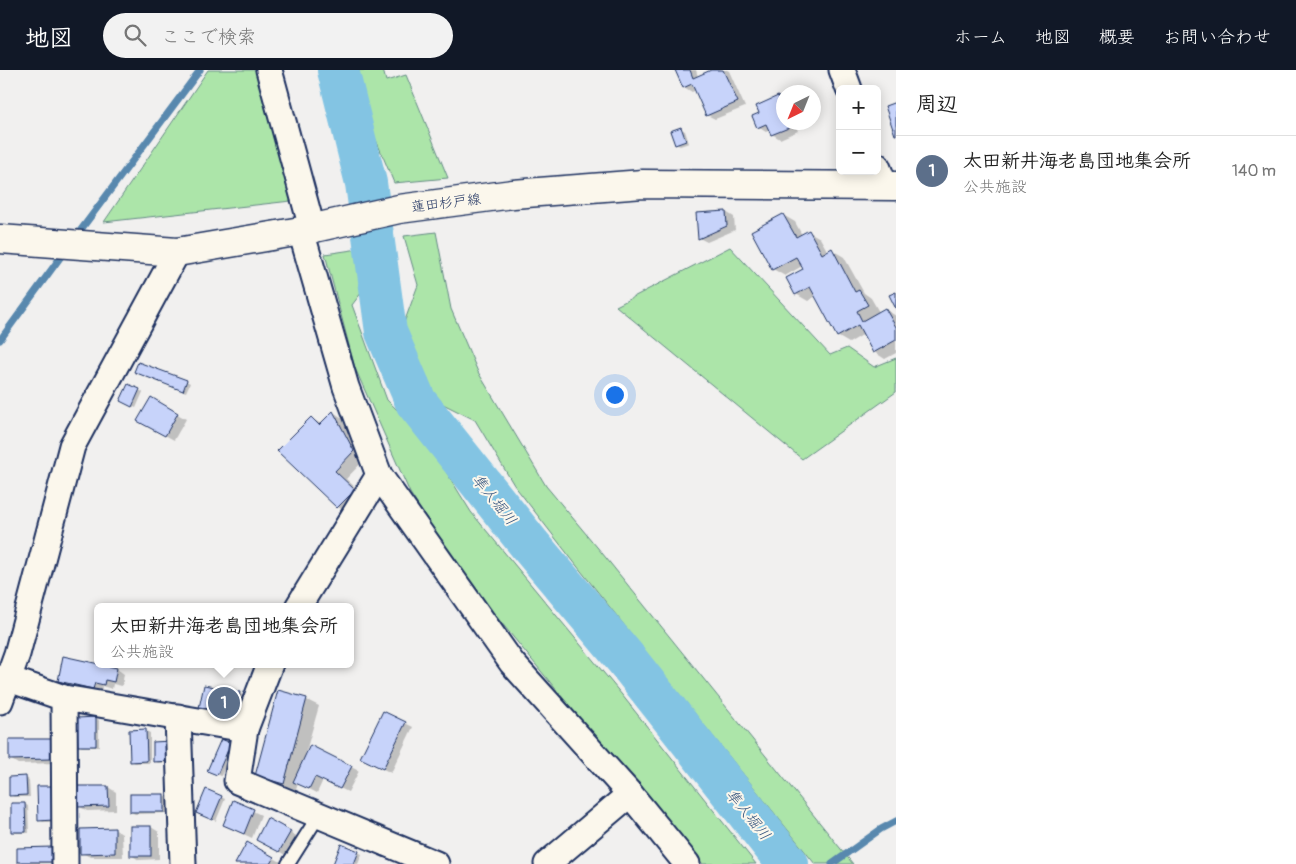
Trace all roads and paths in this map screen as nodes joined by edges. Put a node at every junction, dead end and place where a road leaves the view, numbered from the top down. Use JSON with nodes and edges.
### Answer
{"nodes":[{"id":1,"x":269,"y":70,"type":"edge"},
{"id":2,"x":842,"y":70,"type":"edge"},
{"id":3,"x":848,"y":85,"type":"edge"},
{"id":4,"x":886,"y":179,"type":"edge"},
{"id":5,"x":306,"y":229,"type":"junction"},
{"id":6,"x":0,"y":239,"type":"edge"},
{"id":7,"x":177,"y":252,"type":"junction"},
{"id":8,"x":379,"y":475,"type":"junction"},
{"id":9,"x":300,"y":603,"type":"edge"},
{"id":10,"x":268,"y":668,"type":"edge"},
{"id":11,"x":4,"y":690,"type":"edge"},
{"id":12,"x":64,"y":698,"type":"junction"},
{"id":13,"x":178,"y":717,"type":"junction"},
{"id":14,"x":245,"y":729,"type":"junction"},
{"id":15,"x":630,"y":794,"type":"junction"},
{"id":16,"x":319,"y":816,"type":"junction"},
{"id":17,"x":65,"y":864,"type":"edge"},
{"id":18,"x":183,"y":864,"type":"edge"},
{"id":19,"x":288,"y":864,"type":"edge"},
{"id":20,"x":436,"y":864,"type":"edge"},
{"id":21,"x":547,"y":864,"type":"edge"},
{"id":22,"x":687,"y":864,"type":"edge"}],
"edges":[{"from":1,"to":5,"type":"street"},
{"from":2,"to":3,"type":"street"},
{"from":4,"to":5,"type":"main road","name":"蓮田杉戸線"},
{"from":5,"to":7,"type":"main road","name":"蓮田杉戸線"},
{"from":5,"to":8,"type":"street"},
{"from":6,"to":7,"type":"main road","name":"蓮田杉戸線"},
{"from":7,"to":11,"type":"street"},
{"from":8,"to":9,"type":"street"},
{"from":8,"to":15,"type":"street"},
{"from":10,"to":14,"type":"street"},
{"from":11,"to":12,"type":"street"},
{"from":12,"to":13,"type":"street"},
{"from":12,"to":17,"type":"street"},
{"from":13,"to":14,"type":"street"},
{"from":13,"to":18,"type":"street"},
{"from":14,"to":16,"type":"street"},
{"from":15,"to":21,"type":"street"},
{"from":15,"to":22,"type":"street"},
{"from":16,"to":19,"type":"lane"},
{"from":16,"to":20,"type":"street"}]}
